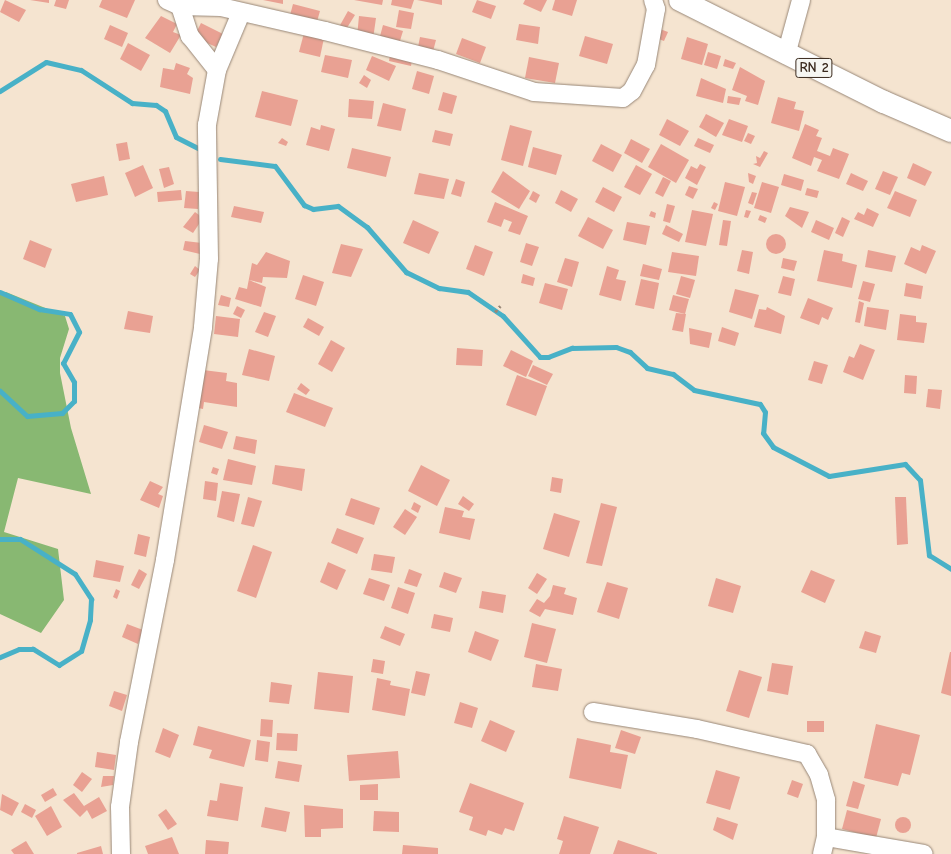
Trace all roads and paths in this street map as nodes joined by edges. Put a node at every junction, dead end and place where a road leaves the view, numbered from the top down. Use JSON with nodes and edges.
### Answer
{"nodes":[{"id":1,"x":653,"y":0,"type":"edge"},
{"id":2,"x":680,"y":0,"type":"edge"},
{"id":3,"x":801,"y":0,"type":"edge"},
{"id":4,"x":174,"y":3,"type":"edge"},
{"id":5,"x":241,"y":13,"type":"junction"},
{"id":6,"x":786,"y":55,"type":"junction"},
{"id":7,"x":217,"y":70,"type":"junction"},
{"id":8,"x":951,"y":131,"type":"edge"},
{"id":9,"x":500,"y":306,"type":"dead end"},
{"id":10,"x":495,"y":312,"type":"dead end"},
{"id":11,"x":593,"y":712,"type":"dead end"},
{"id":12,"x":826,"y":837,"type":"junction"},
{"id":13,"x":893,"y":852,"type":"edge"},
{"id":14,"x":121,"y":854,"type":"edge"},
{"id":15,"x":822,"y":854,"type":"edge"},
{"id":16,"x":924,"y":854,"type":"edge"}],
"edges":[{"from":1,"to":5,"type":"street"},
{"from":2,"to":6,"type":"main road","number":"RN 2"},
{"from":3,"to":6,"type":"street"},
{"from":4,"to":5,"type":"street"},
{"from":4,"to":7,"type":"street"},
{"from":5,"to":7,"type":"street"},
{"from":6,"to":8,"type":"main road","number":"RN 2"},
{"from":7,"to":14,"type":"street"},
{"from":9,"to":10,"type":"path"},
{"from":11,"to":12,"type":"street"},
{"from":12,"to":13,"type":"street"},
{"from":12,"to":15,"type":"street"},
{"from":13,"to":16,"type":"street"}]}
